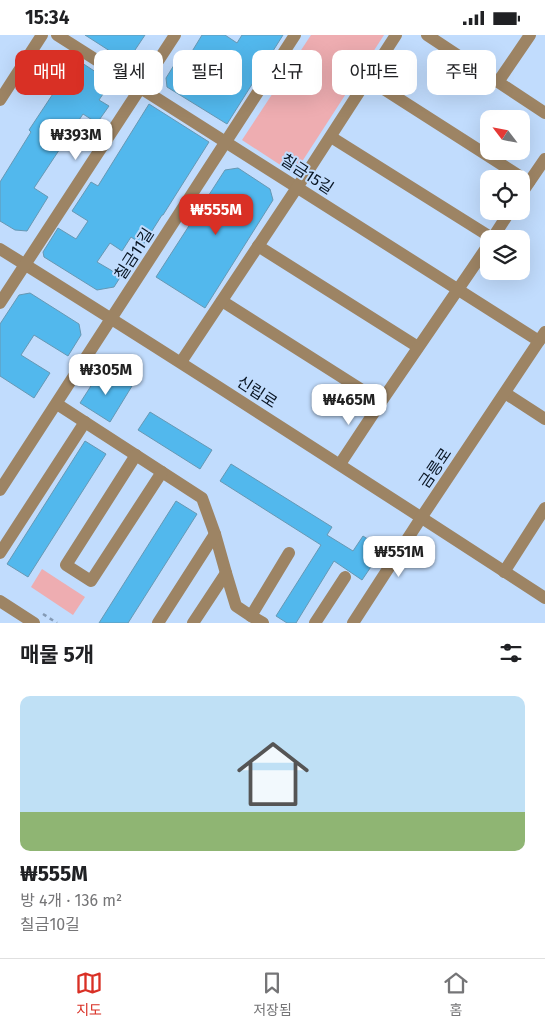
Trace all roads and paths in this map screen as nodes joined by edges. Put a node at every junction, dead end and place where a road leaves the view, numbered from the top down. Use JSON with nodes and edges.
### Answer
{"nodes":[{"id":1,"x":42,"y":35,"type":"edge"},
{"id":2,"x":58,"y":35,"type":"edge"},
{"id":3,"x":175,"y":35,"type":"edge"},
{"id":4,"x":295,"y":35,"type":"edge"},
{"id":5,"x":396,"y":35,"type":"edge"},
{"id":6,"x":427,"y":35,"type":"edge"},
{"id":7,"x":530,"y":35,"type":"edge"},
{"id":8,"x":386,"y":50,"type":"edge"},
{"id":9,"x":163,"y":53,"type":"edge"},
{"id":10,"x":94,"y":58,"type":"edge"},
{"id":11,"x":498,"y":82,"type":"junction"},
{"id":12,"x":135,"y":95,"type":"edge"},
{"id":13,"x":153,"y":95,"type":"edge"},
{"id":14,"x":358,"y":95,"type":"edge"},
{"id":15,"x":393,"y":95,"type":"edge"},
{"id":16,"x":0,"y":101,"type":"edge"},
{"id":17,"x":545,"y":113,"type":"edge"},
{"id":18,"x":331,"y":137,"type":"junction"},
{"id":19,"x":227,"y":141,"type":"junction"},
{"id":20,"x":545,"y":159,"type":"edge"},
{"id":21,"x":510,"y":170,"type":"edge"},
{"id":22,"x":530,"y":181,"type":"edge"},
{"id":23,"x":298,"y":187,"type":"junction"},
{"id":24,"x":480,"y":231,"type":"edge"},
{"id":25,"x":258,"y":246,"type":"junction"},
{"id":26,"x":0,"y":249,"type":"edge"},
{"id":27,"x":480,"y":257,"type":"edge"},
{"id":28,"x":25,"y":264,"type":"junction"},
{"id":29,"x":458,"y":289,"type":"junction"},
{"id":30,"x":222,"y":301,"type":"junction"},
{"id":31,"x":0,"y":303,"type":"edge"},
{"id":32,"x":112,"y":319,"type":"junction"},
{"id":33,"x":542,"y":337,"type":"edge"},
{"id":34,"x":418,"y":347,"type":"junction"},
{"id":35,"x":180,"y":362,"type":"junction"},
{"id":36,"x":504,"y":393,"type":"junction"},
{"id":37,"x":380,"y":402,"type":"junction"},
{"id":38,"x":57,"y":403,"type":"junction"},
{"id":39,"x":545,"y":419,"type":"edge"},
{"id":40,"x":85,"y":422,"type":"junction"},
{"id":41,"x":136,"y":455,"type":"junction"},
{"id":42,"x":340,"y":464,"type":"junction"},
{"id":43,"x":162,"y":472,"type":"junction"},
{"id":44,"x":0,"y":490,"type":"edge"},
{"id":45,"x":545,"y":508,"type":"edge"},
{"id":46,"x":421,"y":518,"type":"junction"},
{"id":47,"x":216,"y":534,"type":"junction"},
{"id":48,"x":0,"y":553,"type":"edge"},
{"id":49,"x":289,"y":553,"type":"dead end"},
{"id":50,"x":504,"y":572,"type":"junction"},
{"id":51,"x":226,"y":573,"type":"junction"},
{"id":52,"x":345,"y":577,"type":"dead end"},
{"id":53,"x":545,"y":598,"type":"edge"},
{"id":54,"x":0,"y":601,"type":"edge"},
{"id":55,"x":251,"y":616,"type":"junction"},
{"id":56,"x":34,"y":623,"type":"edge"},
{"id":57,"x":158,"y":623,"type":"edge"},
{"id":58,"x":193,"y":623,"type":"edge"},
{"id":59,"x":263,"y":623,"type":"edge"},
{"id":60,"x":315,"y":623,"type":"edge"},
{"id":61,"x":353,"y":623,"type":"edge"}],
"edges":[{"from":1,"to":16,"type":"street"},
{"from":2,"to":10,"type":"street","name":"칠금15길"},
{"from":3,"to":9,"type":"street"},
{"from":4,"to":19,"type":"street","name":"칠금11길"},
{"from":5,"to":8,"type":"street"},
{"from":6,"to":11,"type":"street"},
{"from":7,"to":11,"type":"street"},
{"from":11,"to":17,"type":"street"},
{"from":12,"to":28,"type":"street"},
{"from":13,"to":19,"type":"street","name":"칠금15길"},
{"from":14,"to":18,"type":"street"},
{"from":15,"to":21,"type":"street"},
{"from":18,"to":23,"type":"street"},
{"from":18,"to":24,"type":"street"},
{"from":19,"to":23,"type":"street","name":"칠금15길"},
{"from":19,"to":32,"type":"street","name":"칠금11길"},
{"from":20,"to":22,"type":"street"},
{"from":23,"to":25,"type":"street"},
{"from":23,"to":29,"type":"street","name":"칠금15길"},
{"from":25,"to":30,"type":"street"},
{"from":25,"to":34,"type":"street"},
{"from":26,"to":28,"type":"street","name":"신립로"},
{"from":27,"to":29,"type":"street"},
{"from":28,"to":31,"type":"street"},
{"from":28,"to":32,"type":"street","name":"신립로"},
{"from":29,"to":33,"type":"street","name":"칠금15길"},
{"from":29,"to":34,"type":"street"},
{"from":30,"to":35,"type":"street"},
{"from":30,"to":37,"type":"street"},
{"from":32,"to":35,"type":"street","name":"신립로"},
{"from":32,"to":38,"type":"street","name":"칠금11길"},
{"from":33,"to":36,"type":"street","name":"금릉로"},
{"from":34,"to":37,"type":"street"},
{"from":35,"to":42,"type":"street","name":"신립로"},
{"from":36,"to":39,"type":"street"},
{"from":36,"to":46,"type":"street","name":"금릉로"},
{"from":37,"to":42,"type":"street"},
{"from":38,"to":40,"type":"street"},
{"from":38,"to":44,"type":"street","name":"칠금11길"},
{"from":40,"to":41,"type":"street"},
{"from":40,"to":48,"type":"street"},
{"from":41,"to":43,"type":"street"},
{"from":41,"to":43,"type":"street"},
{"from":42,"to":46,"type":"street","name":"신립로"},
{"from":43,"to":47,"type":"street"},
{"from":45,"to":50,"type":"street"},
{"from":46,"to":50,"type":"street","name":"신립로"},
{"from":46,"to":61,"type":"street","name":"금릉로"},
{"from":47,"to":51,"type":"street"},
{"from":47,"to":57,"type":"street"},
{"from":49,"to":55,"type":"street"},
{"from":50,"to":53,"type":"street","name":"신립로"},
{"from":51,"to":55,"type":"street"},
{"from":51,"to":58,"type":"street"},
{"from":52,"to":60,"type":"street"},
{"from":54,"to":56,"type":"street"},
{"from":55,"to":59,"type":"street"}]}
